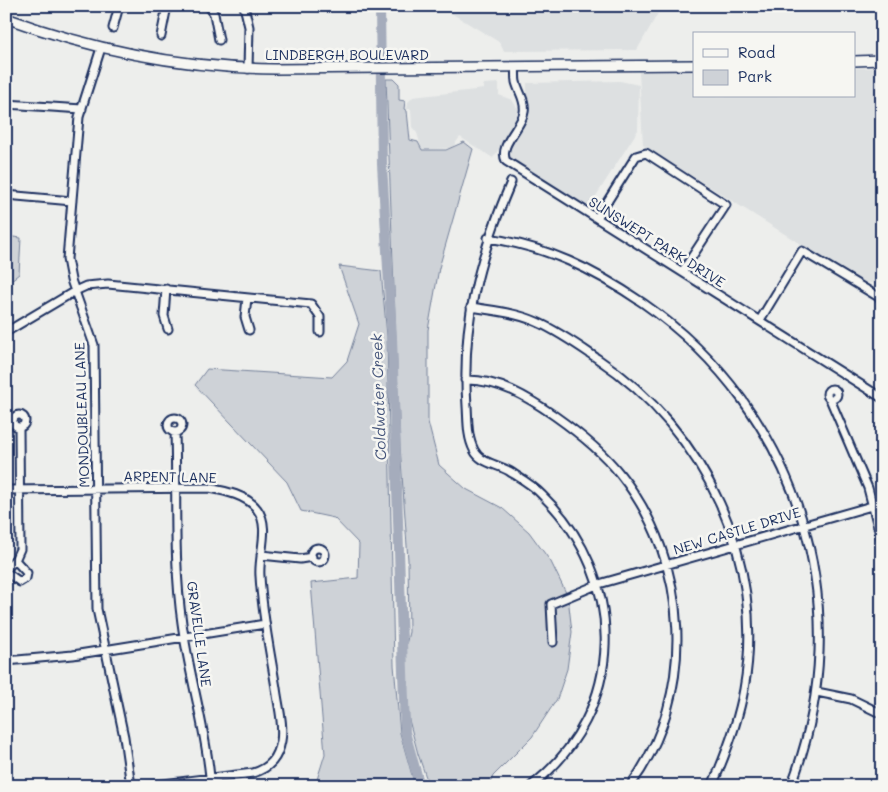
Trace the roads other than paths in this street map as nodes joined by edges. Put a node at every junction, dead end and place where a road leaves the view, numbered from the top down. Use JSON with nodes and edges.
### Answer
{"nodes":[{"id":1,"x":119,"y":6,"type":"edge"},
{"id":2,"x":167,"y":6,"type":"edge"},
{"id":3,"x":209,"y":6,"type":"edge"},
{"id":4,"x":244,"y":6,"type":"edge"},
{"id":5,"x":6,"y":18,"type":"edge"},
{"id":6,"x":113,"y":28,"type":"dead end"},
{"id":7,"x":161,"y":36,"type":"dead end"},
{"id":8,"x":219,"y":40,"type":"dead end"},
{"id":9,"x":101,"y":48,"type":"junction"},
{"id":10,"x":882,"y":60,"type":"edge"},
{"id":11,"x":856,"y":61,"type":"edge"},
{"id":12,"x":693,"y":65,"type":"edge"},
{"id":13,"x":516,"y":67,"type":"junction"},
{"id":14,"x":248,"y":69,"type":"junction"},
{"id":15,"x":6,"y":104,"type":"edge"},
{"id":16,"x":82,"y":109,"type":"junction"},
{"id":17,"x":511,"y":182,"type":"dead end"},
{"id":18,"x":6,"y":195,"type":"edge"},
{"id":19,"x":72,"y":201,"type":"junction"},
{"id":20,"x":597,"y":218,"type":"junction"},
{"id":21,"x":488,"y":238,"type":"junction"},
{"id":22,"x":682,"y":272,"type":"junction"},
{"id":23,"x":166,"y":289,"type":"junction"},
{"id":24,"x":75,"y":291,"type":"junction"},
{"id":25,"x":247,"y":298,"type":"junction"},
{"id":26,"x":882,"y":299,"type":"edge"},
{"id":27,"x":471,"y":307,"type":"junction"},
{"id":28,"x":760,"y":320,"type":"junction"},
{"id":29,"x":168,"y":329,"type":"dead end"},
{"id":30,"x":249,"y":330,"type":"dead end"},
{"id":31,"x":6,"y":332,"type":"edge"},
{"id":32,"x":320,"y":332,"type":"dead end"},
{"id":33,"x":465,"y":380,"type":"junction"},
{"id":34,"x":830,"y":398,"type":"dead end"},
{"id":35,"x":882,"y":398,"type":"edge"},
{"id":36,"x":19,"y":428,"type":"dead end"},
{"id":37,"x":175,"y":432,"type":"dead end"},
{"id":38,"x":96,"y":488,"type":"junction"},
{"id":39,"x":177,"y":488,"type":"junction"},
{"id":40,"x":6,"y":490,"type":"edge"},
{"id":41,"x":19,"y":491,"type":"junction"},
{"id":42,"x":882,"y":503,"type":"edge"},
{"id":43,"x":873,"y":504,"type":"junction"},
{"id":44,"x":804,"y":524,"type":"junction"},
{"id":45,"x":882,"y":542,"type":"edge"},
{"id":46,"x":735,"y":544,"type":"junction"},
{"id":47,"x":261,"y":555,"type":"junction"},
{"id":48,"x":312,"y":557,"type":"dead end"},
{"id":49,"x":15,"y":560,"type":"junction"},
{"id":50,"x":668,"y":565,"type":"junction"},
{"id":51,"x":6,"y":571,"type":"edge"},
{"id":52,"x":599,"y":584,"type":"junction"},
{"id":53,"x":265,"y":624,"type":"junction"},
{"id":54,"x":184,"y":639,"type":"junction"},
{"id":55,"x":553,"y":642,"type":"dead end"},
{"id":56,"x":105,"y":650,"type":"junction"},
{"id":57,"x":6,"y":661,"type":"edge"},
{"id":58,"x":817,"y":692,"type":"junction"},
{"id":59,"x":882,"y":714,"type":"edge"},
{"id":60,"x":210,"y":777,"type":"junction"},
{"id":61,"x":130,"y":786,"type":"edge"},
{"id":62,"x":147,"y":786,"type":"edge"},
{"id":63,"x":531,"y":786,"type":"edge"},
{"id":64,"x":630,"y":786,"type":"edge"},
{"id":65,"x":712,"y":786,"type":"edge"},
{"id":66,"x":791,"y":786,"type":"edge"}],
"edges":[{"from":1,"to":6,"type":"street"},
{"from":2,"to":7,"type":"street"},
{"from":3,"to":8,"type":"street"},
{"from":4,"to":14,"type":"street"},
{"from":5,"to":9,"type":"main road","name":"LINDBERGH BOULEVARD"},
{"from":9,"to":14,"type":"main road","name":"LINDBERGH BOULEVARD"},
{"from":9,"to":16,"type":"street","name":"MONDOUBLEAU LANE"},
{"from":10,"to":11,"type":"main road"},
{"from":12,"to":13,"type":"main road","name":"LINDBERGH BOULEVARD"},
{"from":13,"to":14,"type":"main road","name":"LINDBERGH BOULEVARD"},
{"from":13,"to":20,"type":"street","name":"SUNSWEPT PARK DRIVE"},
{"from":15,"to":16,"type":"street"},
{"from":16,"to":19,"type":"street","name":"MONDOUBLEAU LANE"},
{"from":17,"to":21,"type":"street"},
{"from":18,"to":19,"type":"street"},
{"from":19,"to":24,"type":"street","name":"MONDOUBLEAU LANE"},
{"from":20,"to":22,"type":"street","name":"SUNSWEPT PARK DRIVE"},
{"from":20,"to":22,"type":"street"},
{"from":21,"to":27,"type":"street"},
{"from":21,"to":44,"type":"street"},
{"from":22,"to":28,"type":"street","name":"SUNSWEPT PARK DRIVE"},
{"from":23,"to":24,"type":"street"},
{"from":23,"to":25,"type":"street"},
{"from":23,"to":29,"type":"street"},
{"from":24,"to":31,"type":"street"},
{"from":24,"to":38,"type":"street","name":"MONDOUBLEAU LANE"},
{"from":25,"to":30,"type":"street"},
{"from":25,"to":32,"type":"street"},
{"from":26,"to":28,"type":"street"},
{"from":27,"to":33,"type":"street"},
{"from":27,"to":46,"type":"street"},
{"from":28,"to":35,"type":"street","name":"SUNSWEPT PARK DRIVE"},
{"from":33,"to":50,"type":"street"},
{"from":33,"to":52,"type":"street"},
{"from":34,"to":43,"type":"street"},
{"from":36,"to":41,"type":"street"},
{"from":37,"to":39,"type":"street","name":"GRAVELLE LANE"},
{"from":38,"to":39,"type":"street","name":"ARPENT LANE"},
{"from":38,"to":41,"type":"street","name":"ARPENT LANE"},
{"from":38,"to":56,"type":"street","name":"MONDOUBLEAU LANE"},
{"from":39,"to":47,"type":"street","name":"ARPENT LANE"},
{"from":39,"to":54,"type":"street","name":"GRAVELLE LANE"},
{"from":40,"to":41,"type":"street","name":"ARPENT LANE"},
{"from":41,"to":49,"type":"street"},
{"from":42,"to":43,"type":"street","name":"NEW CASTLE DRIVE"},
{"from":43,"to":44,"type":"street","name":"NEW CASTLE DRIVE"},
{"from":43,"to":45,"type":"street"},
{"from":44,"to":46,"type":"street","name":"NEW CASTLE DRIVE"},
{"from":44,"to":58,"type":"street"},
{"from":46,"to":50,"type":"street","name":"NEW CASTLE DRIVE"},
{"from":46,"to":65,"type":"street"},
{"from":47,"to":48,"type":"street"},
{"from":47,"to":53,"type":"street","name":"ARPENT LANE"},
{"from":49,"to":51,"type":"street"},
{"from":49,"to":51,"type":"street"},
{"from":50,"to":52,"type":"street","name":"NEW CASTLE DRIVE"},
{"from":50,"to":64,"type":"street"},
{"from":52,"to":55,"type":"street","name":"NEW CASTLE DRIVE"},
{"from":52,"to":63,"type":"street"},
{"from":53,"to":54,"type":"street"},
{"from":53,"to":60,"type":"street","name":"ARPENT LANE"},
{"from":54,"to":56,"type":"street"},
{"from":54,"to":60,"type":"street","name":"GRAVELLE LANE"},
{"from":56,"to":57,"type":"street"},
{"from":56,"to":61,"type":"street","name":"MONDOUBLEAU LANE"},
{"from":58,"to":59,"type":"street"},
{"from":58,"to":66,"type":"street"},
{"from":60,"to":62,"type":"street"}]}
